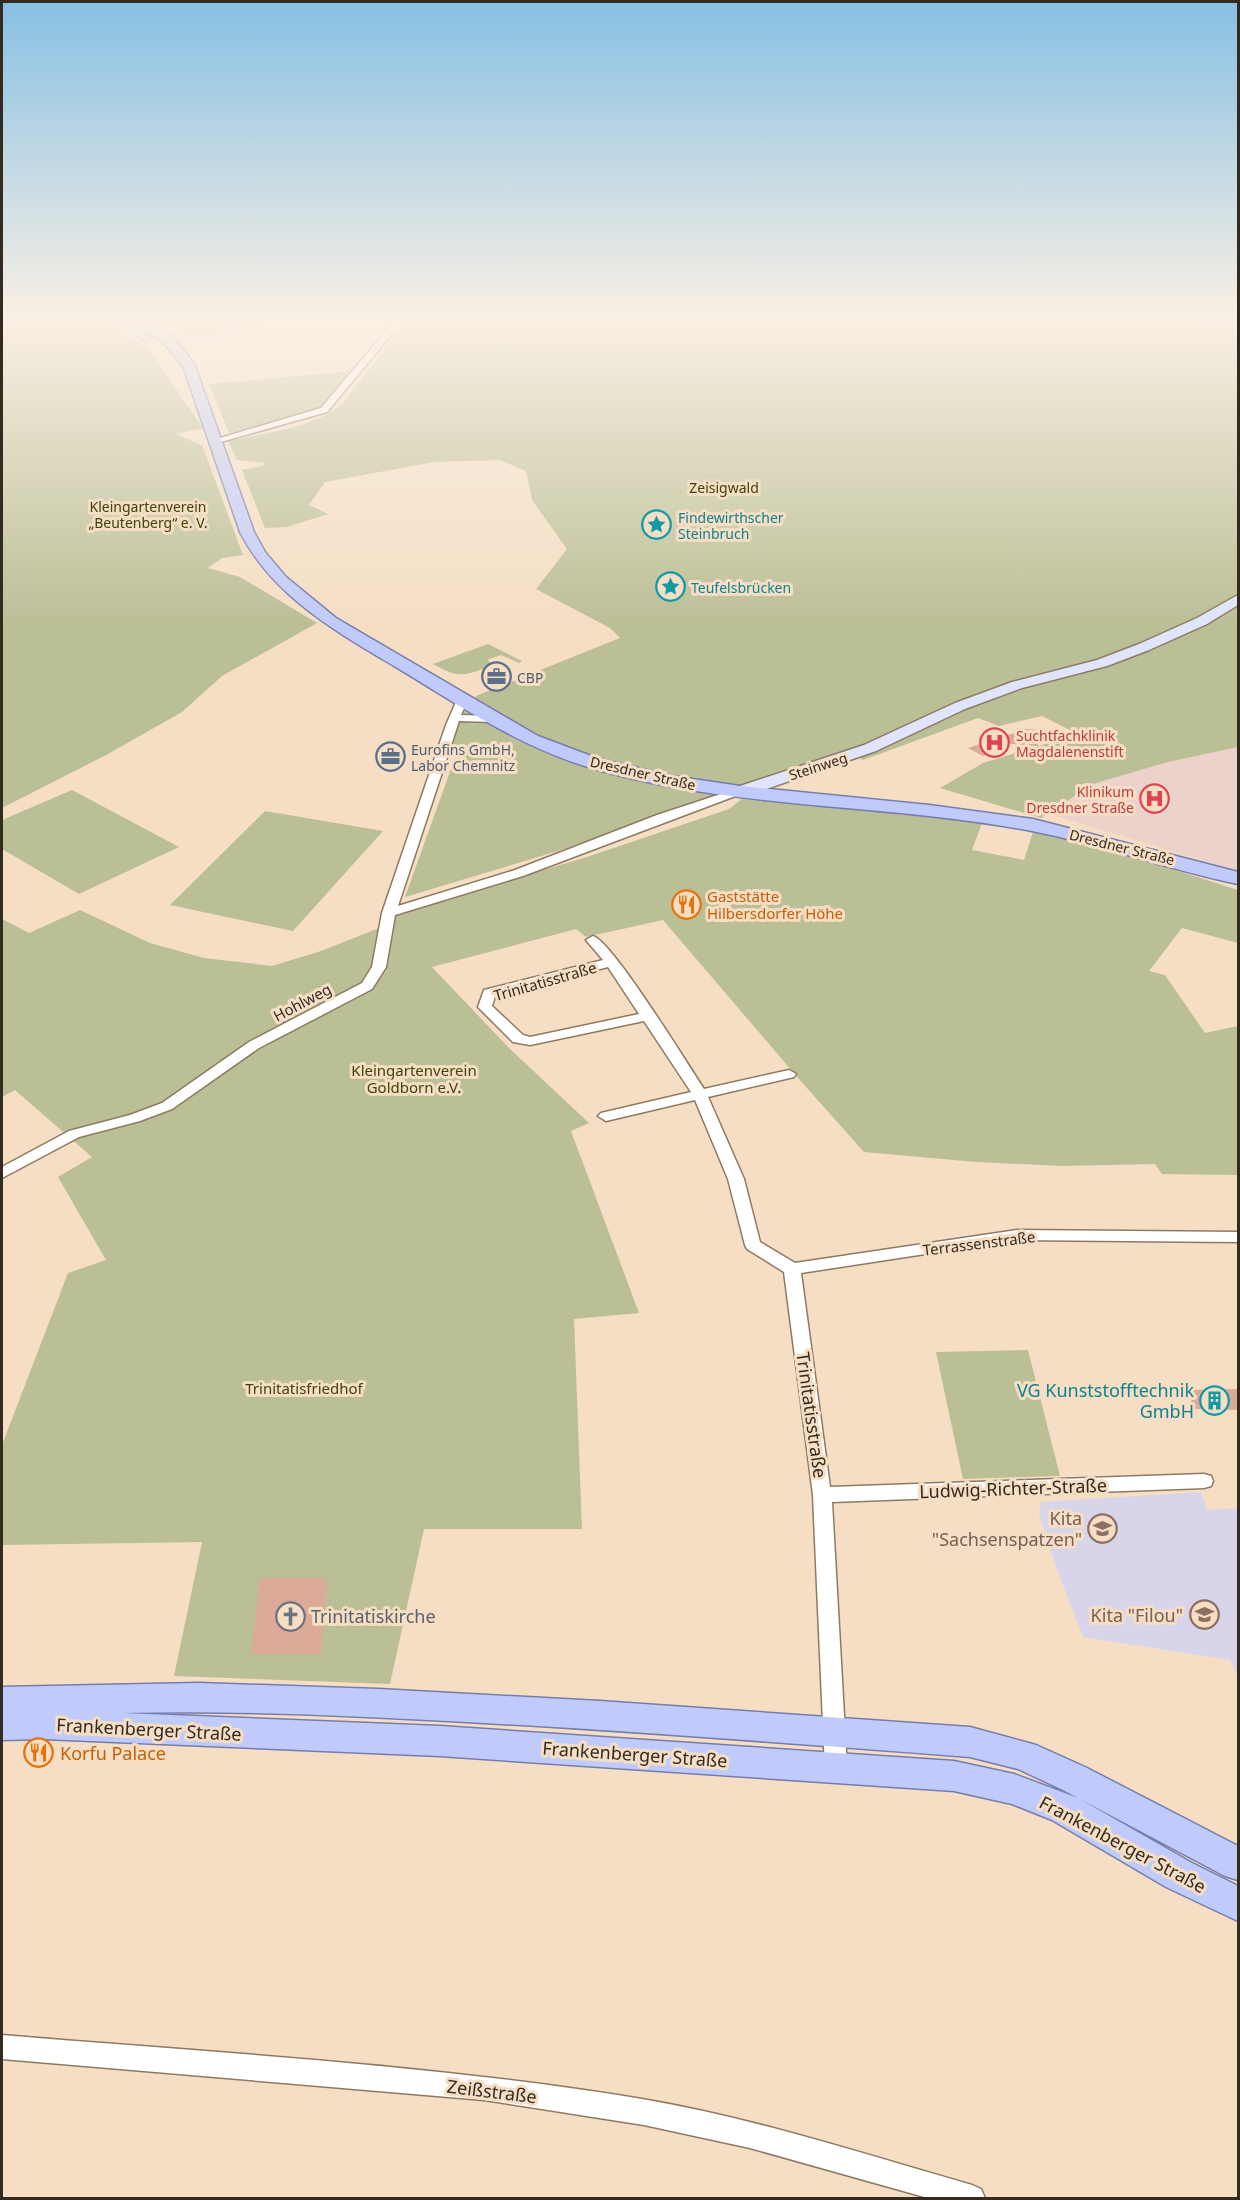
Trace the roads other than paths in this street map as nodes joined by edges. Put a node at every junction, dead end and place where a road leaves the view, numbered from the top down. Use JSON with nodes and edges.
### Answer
{"nodes":[{"id":1,"x":206,"y":420,"type":"edge"},
{"id":2,"x":290,"y":420,"type":"edge"},
{"id":3,"x":214,"y":441,"type":"junction"},
{"id":4,"x":1239,"y":599,"type":"edge"},
{"id":5,"x":466,"y":701,"type":"junction"},
{"id":6,"x":455,"y":718,"type":"junction"},
{"id":7,"x":494,"y":718,"type":"junction"},
{"id":8,"x":740,"y":792,"type":"junction"},
{"id":9,"x":1239,"y":878,"type":"edge"},
{"id":10,"x":389,"y":913,"type":"junction"},
{"id":11,"x":593,"y":940,"type":"dead end"},
{"id":12,"x":612,"y":962,"type":"junction"},
{"id":13,"x":649,"y":1016,"type":"junction"},
{"id":14,"x":789,"y":1074,"type":"dead end"},
{"id":15,"x":699,"y":1093,"type":"junction"},
{"id":16,"x":606,"y":1116,"type":"dead end"},
{"id":17,"x":2,"y":1173,"type":"edge"},
{"id":18,"x":1239,"y":1237,"type":"edge"},
{"id":19,"x":792,"y":1269,"type":"junction"},
{"id":20,"x":1204,"y":1481,"type":"dead end"},
{"id":21,"x":822,"y":1495,"type":"junction"},
{"id":22,"x":2,"y":1701,"type":"edge"},
{"id":23,"x":2,"y":1726,"type":"edge"},
{"id":24,"x":834,"y":1732,"type":"junction"},
{"id":25,"x":836,"y":1768,"type":"junction"},
{"id":26,"x":1239,"y":1864,"type":"edge"},
{"id":27,"x":1239,"y":1904,"type":"edge"},
{"id":28,"x":2,"y":2047,"type":"edge"},
{"id":29,"x":972,"y":2199,"type":"edge"}],
"edges":[{"from":1,"to":3,"type":"main road","name":"Dresdner Straße"},
{"from":2,"to":3,"type":"street"},
{"from":3,"to":5,"type":"main road","name":"Dresdner Straße"},
{"from":4,"to":8,"type":"street","name":"Steinweg"},
{"from":5,"to":6,"type":"street","name":"Hohlweg"},
{"from":5,"to":7,"type":"main road","name":"Dresdner Straße"},
{"from":6,"to":7,"type":"street"},
{"from":6,"to":10,"type":"street","name":"Hohlweg"},
{"from":7,"to":8,"type":"main road","name":"Dresdner Straße"},
{"from":8,"to":9,"type":"main road","name":"Dresdner Straße"},
{"from":8,"to":10,"type":"street","name":"Steinweg"},
{"from":10,"to":17,"type":"street","name":"Hohlweg"},
{"from":11,"to":12,"type":"street","name":"Trinitatisstraße"},
{"from":12,"to":13,"type":"street","name":"Trinitatisstraße"},
{"from":12,"to":13,"type":"street","name":"Trinitatisstraße"},
{"from":13,"to":15,"type":"street","name":"Trinitatisstraße"},
{"from":14,"to":15,"type":"street"},
{"from":15,"to":16,"type":"street"},
{"from":15,"to":19,"type":"street","name":"Trinitatisstraße"},
{"from":18,"to":19,"type":"street","name":"Terrassenstraße"},
{"from":19,"to":21,"type":"street","name":"Trinitatisstraße"},
{"from":20,"to":21,"type":"street","name":"Ludwig-Richter-Straße"},
{"from":21,"to":24,"type":"street","name":"Trinitatisstraße"},
{"from":22,"to":24,"type":"main road","name":"Frankenberger Straße"},
{"from":23,"to":25,"type":"main road","name":"Frankenberger Straße"},
{"from":24,"to":25,"type":"street","name":"Trinitatisstraße"},
{"from":24,"to":26,"type":"main road","name":"Frankenberger Straße"},
{"from":25,"to":27,"type":"main road","name":"Frankenberger Straße"},
{"from":28,"to":29,"type":"street","name":"Zeißstraße"}]}
